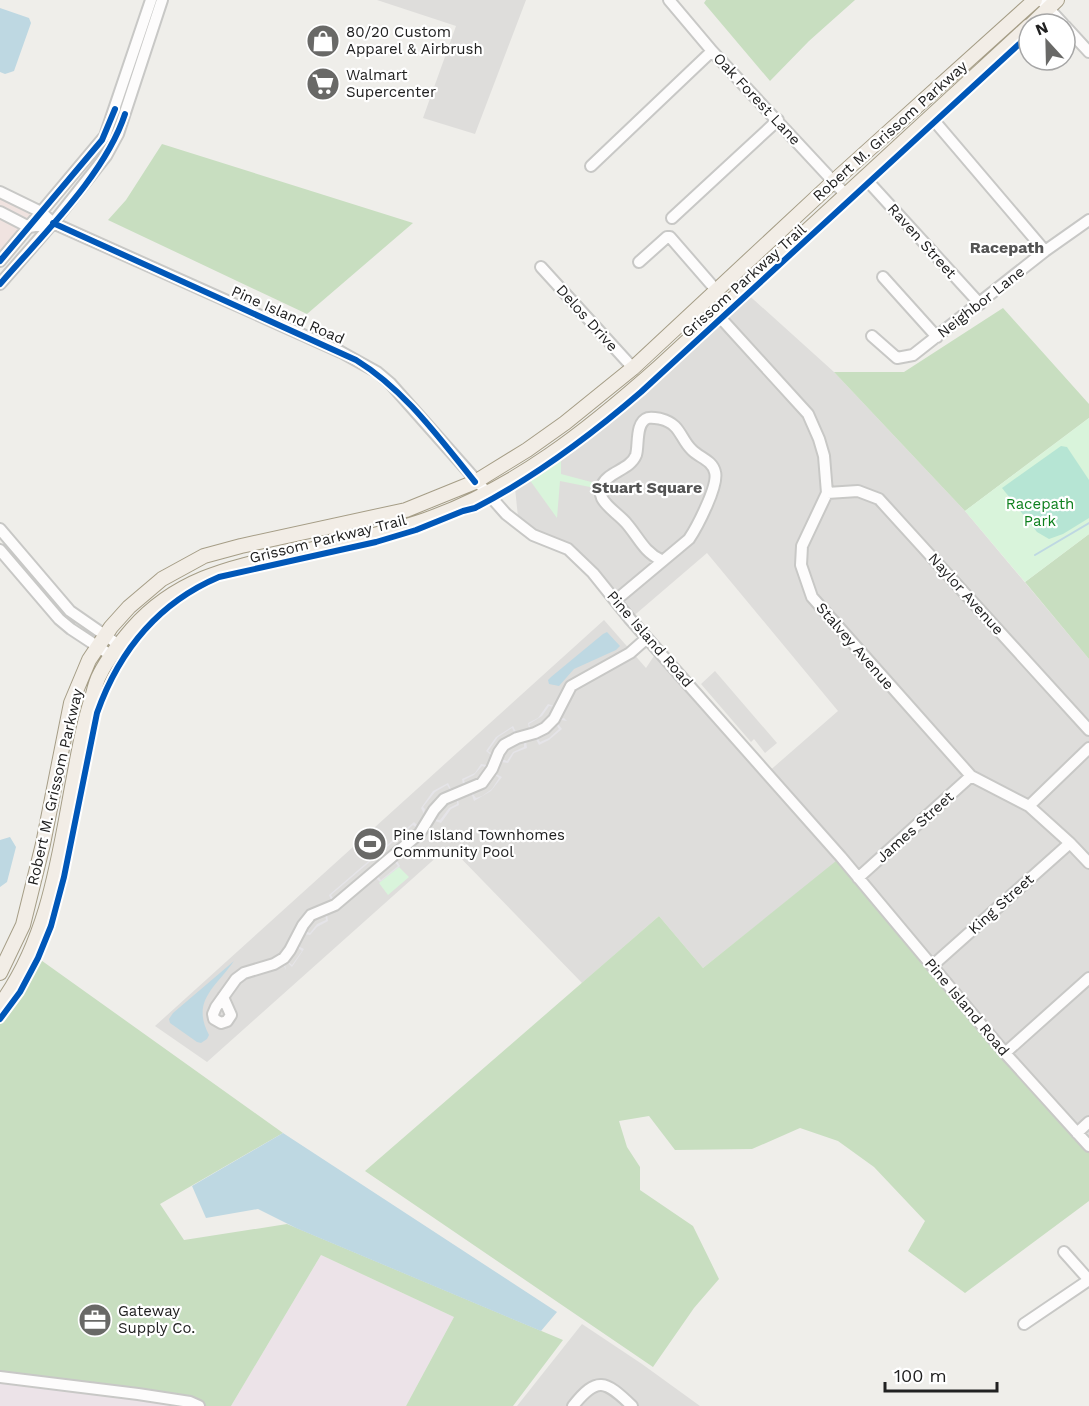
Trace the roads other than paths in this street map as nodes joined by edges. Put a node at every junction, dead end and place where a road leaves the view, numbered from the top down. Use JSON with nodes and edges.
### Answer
{"nodes":[{"id":1,"x":151,"y":0,"type":"edge"},
{"id":2,"x":162,"y":0,"type":"edge"},
{"id":3,"x":670,"y":0,"type":"edge"},
{"id":4,"x":1035,"y":0,"type":"edge"},
{"id":5,"x":1017,"y":37,"type":"edge"},
{"id":6,"x":1077,"y":39,"type":"edge"},
{"id":7,"x":712,"y":51,"type":"junction"},
{"id":8,"x":1089,"y":52,"type":"edge"},
{"id":9,"x":931,"y":117,"type":"junction"},
{"id":10,"x":778,"y":120,"type":"junction"},
{"id":11,"x":591,"y":166,"type":"dead end"},
{"id":12,"x":865,"y":178,"type":"junction"},
{"id":13,"x":834,"y":181,"type":"junction"},
{"id":14,"x":0,"y":192,"type":"edge"},
{"id":15,"x":846,"y":195,"type":"junction"},
{"id":16,"x":0,"y":212,"type":"edge"},
{"id":17,"x":41,"y":212,"type":"junction"},
{"id":18,"x":672,"y":219,"type":"dead end"},
{"id":19,"x":1089,"y":220,"type":"edge"},
{"id":20,"x":53,"y":223,"type":"junction"},
{"id":21,"x":29,"y":227,"type":"junction"},
{"id":22,"x":1046,"y":251,"type":"junction"},
{"id":23,"x":0,"y":261,"type":"edge"},
{"id":24,"x":639,"y":262,"type":"dead end"},
{"id":25,"x":541,"y":267,"type":"dead end"},
{"id":26,"x":883,"y":277,"type":"dead end"},
{"id":27,"x":0,"y":284,"type":"edge"},
{"id":28,"x":716,"y":290,"type":"junction"},
{"id":29,"x":980,"y":304,"type":"junction"},
{"id":30,"x":717,"y":314,"type":"junction"},
{"id":31,"x":872,"y":336,"type":"dead end"},
{"id":32,"x":937,"y":337,"type":"junction"},
{"id":33,"x":633,"y":368,"type":"junction"},
{"id":34,"x":592,"y":402,"type":"junction"},
{"id":35,"x":600,"y":419,"type":"junction"},
{"id":36,"x":475,"y":482,"type":"junction"},
{"id":37,"x":827,"y":493,"type":"junction"},
{"id":38,"x":486,"y":494,"type":"junction"},
{"id":39,"x":0,"y":529,"type":"edge"},
{"id":40,"x":0,"y":550,"type":"edge"},
{"id":41,"x":661,"y":560,"type":"junction"},
{"id":42,"x":44,"y":580,"type":"junction"},
{"id":43,"x":35,"y":590,"type":"junction"},
{"id":44,"x":616,"y":600,"type":"junction"},
{"id":45,"x":647,"y":638,"type":"junction"},
{"id":46,"x":101,"y":641,"type":"junction"},
{"id":47,"x":115,"y":650,"type":"junction"},
{"id":48,"x":1089,"y":730,"type":"edge"},
{"id":49,"x":1089,"y":748,"type":"edge"},
{"id":50,"x":971,"y":776,"type":"junction"},
{"id":51,"x":1029,"y":806,"type":"junction"},
{"id":52,"x":1070,"y":843,"type":"junction"},
{"id":53,"x":1089,"y":863,"type":"edge"},
{"id":54,"x":858,"y":878,"type":"junction"},
{"id":55,"x":932,"y":966,"type":"junction"},
{"id":56,"x":0,"y":973,"type":"edge"},
{"id":57,"x":1089,"y":978,"type":"edge"},
{"id":58,"x":223,"y":997,"type":"dead end"},
{"id":59,"x":0,"y":1005,"type":"edge"},
{"id":60,"x":1005,"y":1053,"type":"junction"},
{"id":61,"x":1089,"y":1122,"type":"edge"},
{"id":62,"x":1077,"y":1133,"type":"junction"},
{"id":63,"x":1089,"y":1146,"type":"edge"},
{"id":64,"x":1064,"y":1252,"type":"dead end"},
{"id":65,"x":1089,"y":1280,"type":"edge"},
{"id":66,"x":1024,"y":1324,"type":"dead end"},
{"id":67,"x":0,"y":1377,"type":"edge"},
{"id":68,"x":138,"y":1394,"type":"junction"},
{"id":69,"x":137,"y":1406,"type":"edge"},
{"id":70,"x":199,"y":1406,"type":"edge"},
{"id":71,"x":573,"y":1406,"type":"edge"},
{"id":72,"x":632,"y":1406,"type":"edge"}],
"edges":[{"from":1,"to":17,"type":"street"},
{"from":2,"to":20,"type":"street"},
{"from":3,"to":7,"type":"street","name":"Oak Forest Lane"},
{"from":4,"to":13,"type":"main road","name":"Robert M. Grissom Parkway"},
{"from":5,"to":9,"type":"main road","name":"Robert M. Grissom Parkway"},
{"from":6,"to":8,"type":"street"},
{"from":7,"to":10,"type":"street","name":"Oak Forest Lane"},
{"from":7,"to":11,"type":"street"},
{"from":9,"to":12,"type":"main road","name":"Robert M. Grissom Parkway"},
{"from":9,"to":22,"type":"street"},
{"from":10,"to":13,"type":"street","name":"Oak Forest Lane"},
{"from":10,"to":18,"type":"street"},
{"from":12,"to":15,"type":"main road","name":"Robert M. Grissom Parkway"},
{"from":12,"to":29,"type":"street","name":"Raven Street"},
{"from":13,"to":15,"type":"street","name":"Oak Forest Lane"},
{"from":13,"to":28,"type":"main road","name":"Robert M. Grissom Parkway"},
{"from":14,"to":17,"type":"street","name":"Pine Island Road"},
{"from":15,"to":30,"type":"main road","name":"Robert M. Grissom Parkway"},
{"from":16,"to":21,"type":"street"},
{"from":17,"to":20,"type":"street","name":"Pine Island Road"},
{"from":17,"to":21,"type":"street"},
{"from":19,"to":22,"type":"street","name":"Neighbor Lane"},
{"from":20,"to":21,"type":"street"},
{"from":20,"to":27,"type":"street"},
{"from":20,"to":36,"type":"street","name":"Pine Island Road"},
{"from":21,"to":23,"type":"street"},
{"from":22,"to":29,"type":"street","name":"Neighbor Lane"},
{"from":24,"to":28,"type":"street"},
{"from":25,"to":33,"type":"street","name":"Delos Drive"},
{"from":26,"to":32,"type":"street"},
{"from":28,"to":33,"type":"main road","name":"Robert M. Grissom Parkway"},
{"from":29,"to":32,"type":"street","name":"Neighbor Lane"},
{"from":30,"to":35,"type":"main road","name":"Robert M. Grissom Parkway"},
{"from":30,"to":37,"type":"street"},
{"from":31,"to":32,"type":"street","name":"Neighbor Lane"},
{"from":33,"to":34,"type":"main road","name":"Robert M. Grissom Parkway"},
{"from":34,"to":35,"type":"main road"},
{"from":34,"to":36,"type":"main road","name":"Robert M. Grissom Parkway"},
{"from":35,"to":38,"type":"main road","name":"Robert M. Grissom Parkway"},
{"from":36,"to":38,"type":"street","name":"Pine Island Road"},
{"from":36,"to":46,"type":"main road","name":"Robert M. Grissom Parkway"},
{"from":37,"to":48,"type":"street","name":"Naylor Avenue"},
{"from":37,"to":50,"type":"street","name":"Stalvey Avenue"},
{"from":38,"to":44,"type":"street","name":"Pine Island Road"},
{"from":38,"to":47,"type":"main road","name":"Robert M. Grissom Parkway"},
{"from":39,"to":42,"type":"street"},
{"from":40,"to":43,"type":"street"},
{"from":41,"to":41,"type":"street"},
{"from":41,"to":44,"type":"street"},
{"from":42,"to":43,"type":"street"},
{"from":42,"to":46,"type":"street"},
{"from":43,"to":46,"type":"street"},
{"from":44,"to":45,"type":"street","name":"Pine Island Road"},
{"from":45,"to":54,"type":"street","name":"Pine Island Road"},
{"from":45,"to":58,"type":"street"},
{"from":46,"to":47,"type":"street"},
{"from":46,"to":56,"type":"main road","name":"Robert M. Grissom Parkway"},
{"from":47,"to":59,"type":"main road","name":"Robert M. Grissom Parkway"},
{"from":49,"to":51,"type":"street"},
{"from":50,"to":51,"type":"street","name":"Stalvey Avenue"},
{"from":50,"to":54,"type":"street","name":"James Street"},
{"from":51,"to":52,"type":"street","name":"Stalvey Avenue"},
{"from":52,"to":53,"type":"street","name":"Stalvey Avenue"},
{"from":52,"to":55,"type":"street","name":"King Street"},
{"from":54,"to":55,"type":"street","name":"Pine Island Road"},
{"from":55,"to":60,"type":"street","name":"Pine Island Road"},
{"from":57,"to":60,"type":"street"},
{"from":60,"to":62,"type":"street","name":"Pine Island Road"},
{"from":61,"to":62,"type":"street"},
{"from":62,"to":63,"type":"street","name":"Pine Island Road"},
{"from":64,"to":65,"type":"street"},
{"from":65,"to":66,"type":"street"},
{"from":67,"to":68,"type":"street"},
{"from":68,"to":69,"type":"street"},
{"from":68,"to":70,"type":"street"},
{"from":71,"to":72,"type":"street"}]}
